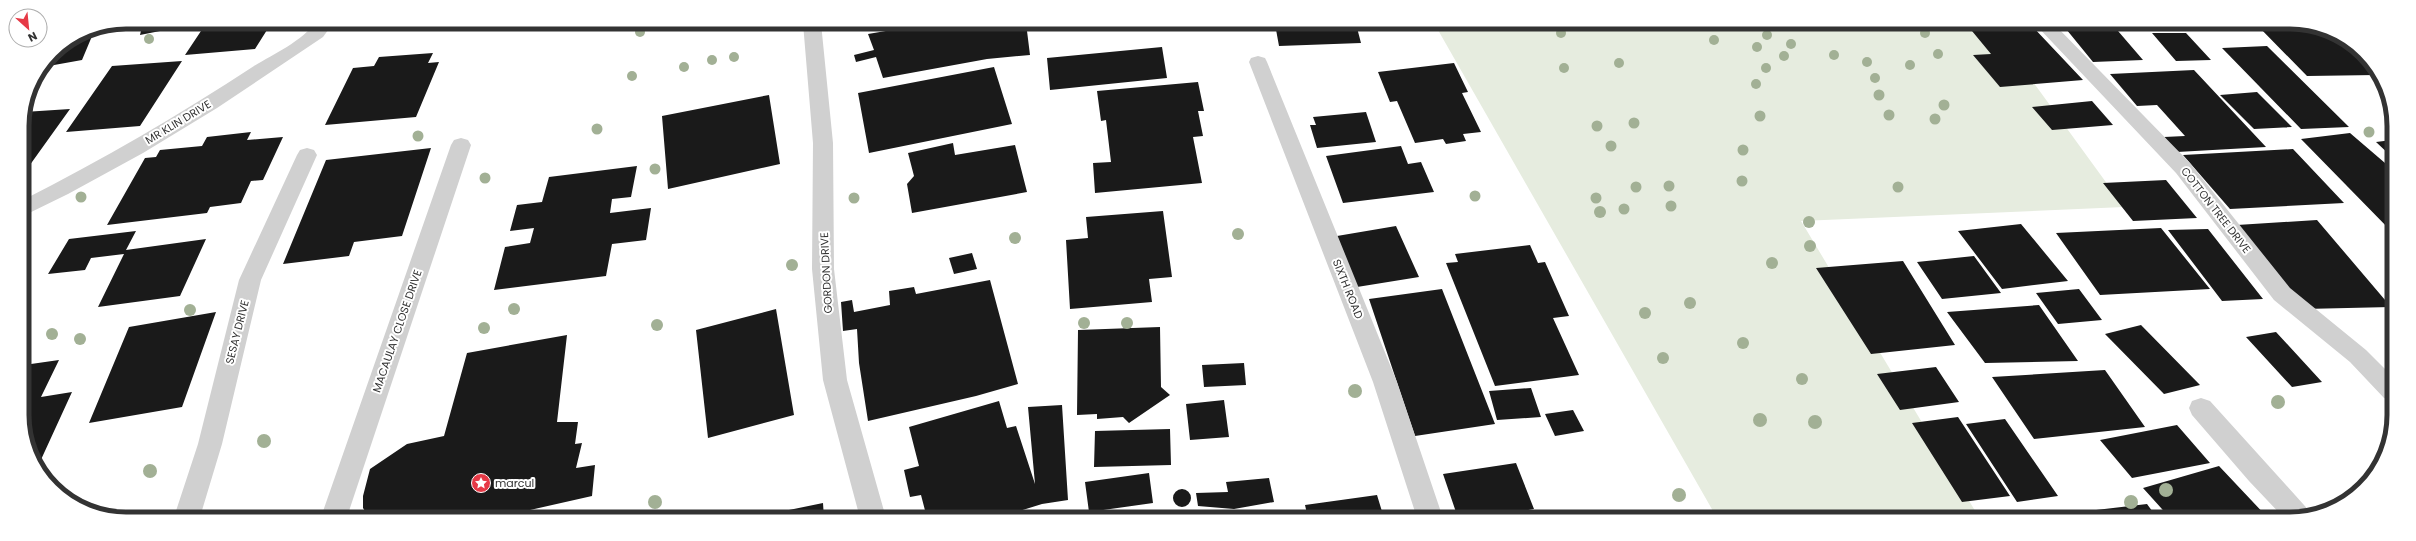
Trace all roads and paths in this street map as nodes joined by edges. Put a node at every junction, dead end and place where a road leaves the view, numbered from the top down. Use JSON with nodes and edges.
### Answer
{"nodes":[{"id":1,"x":319,"y":29,"type":"edge"},
{"id":2,"x":813,"y":29,"type":"edge"},
{"id":3,"x":2049,"y":29,"type":"edge"},
{"id":4,"x":1258,"y":62,"type":"dead end"},
{"id":5,"x":461,"y":145,"type":"dead end"},
{"id":6,"x":307,"y":155,"type":"dead end"},
{"id":7,"x":29,"y":206,"type":"edge"},
{"id":8,"x":2387,"y":386,"type":"edge"},
{"id":9,"x":2201,"y":408,"type":"dead end"},
{"id":10,"x":189,"y":512,"type":"edge"},
{"id":11,"x":336,"y":512,"type":"edge"},
{"id":12,"x":871,"y":512,"type":"edge"},
{"id":13,"x":1428,"y":512,"type":"edge"},
{"id":14,"x":2296,"y":512,"type":"edge"}],
"edges":[{"from":1,"to":7,"type":"street","name":"MR KLIN DRIVE"},
{"from":2,"to":12,"type":"street","name":"GORDON DRIVE"},
{"from":3,"to":8,"type":"street","name":"COTTON TREE DRIVE"},
{"from":4,"to":13,"type":"street","name":"SIXTH ROAD"},
{"from":5,"to":11,"type":"street","name":"MACAULAY CLOSE DRIVE"},
{"from":6,"to":10,"type":"street","name":"SESAY DRIVE"},
{"from":9,"to":14,"type":"street"}]}
